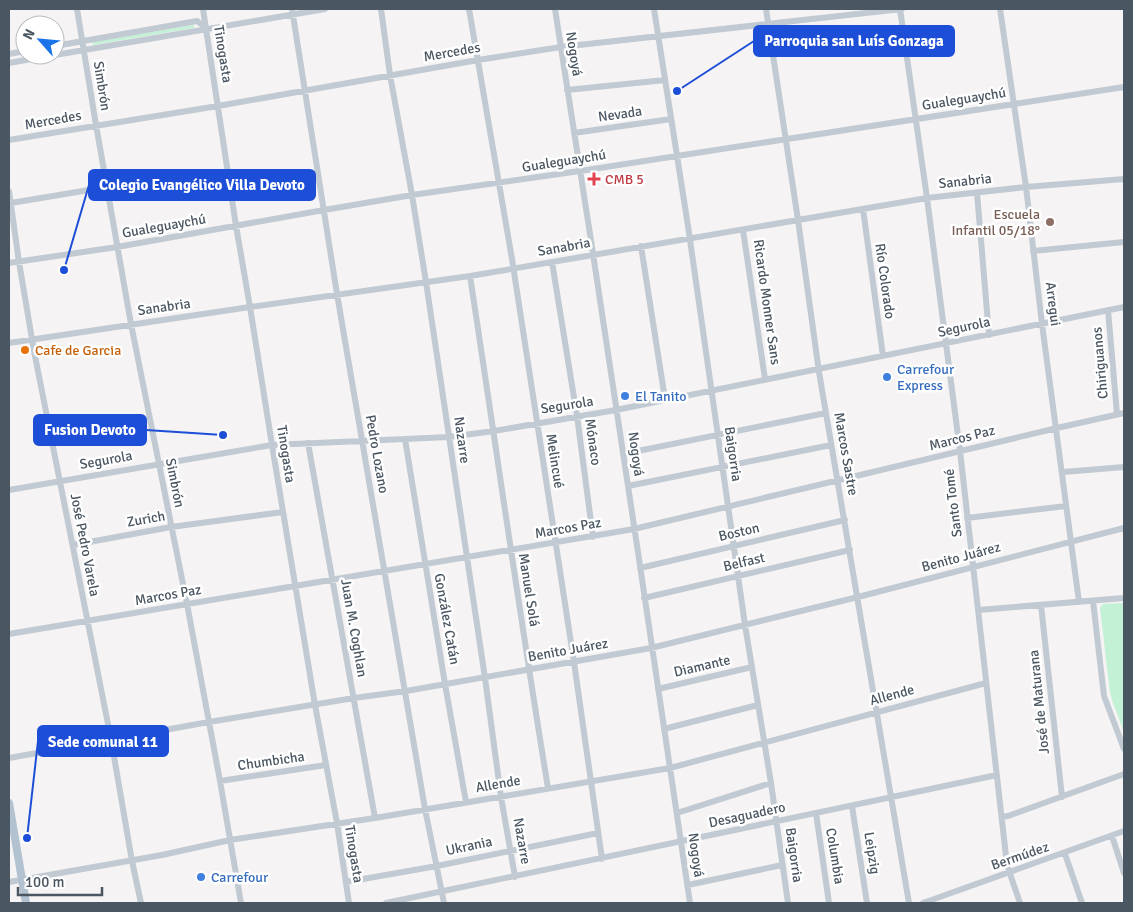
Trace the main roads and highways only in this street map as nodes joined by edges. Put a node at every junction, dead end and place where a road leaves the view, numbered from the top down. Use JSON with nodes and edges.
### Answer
{"nodes":[{"id":1,"x":9,"y":803,"type":"edge"},
{"id":2,"x":26,"y":903,"type":"edge"}],
"edges":[{"from":1,"to":2,"type":"main road"}]}
